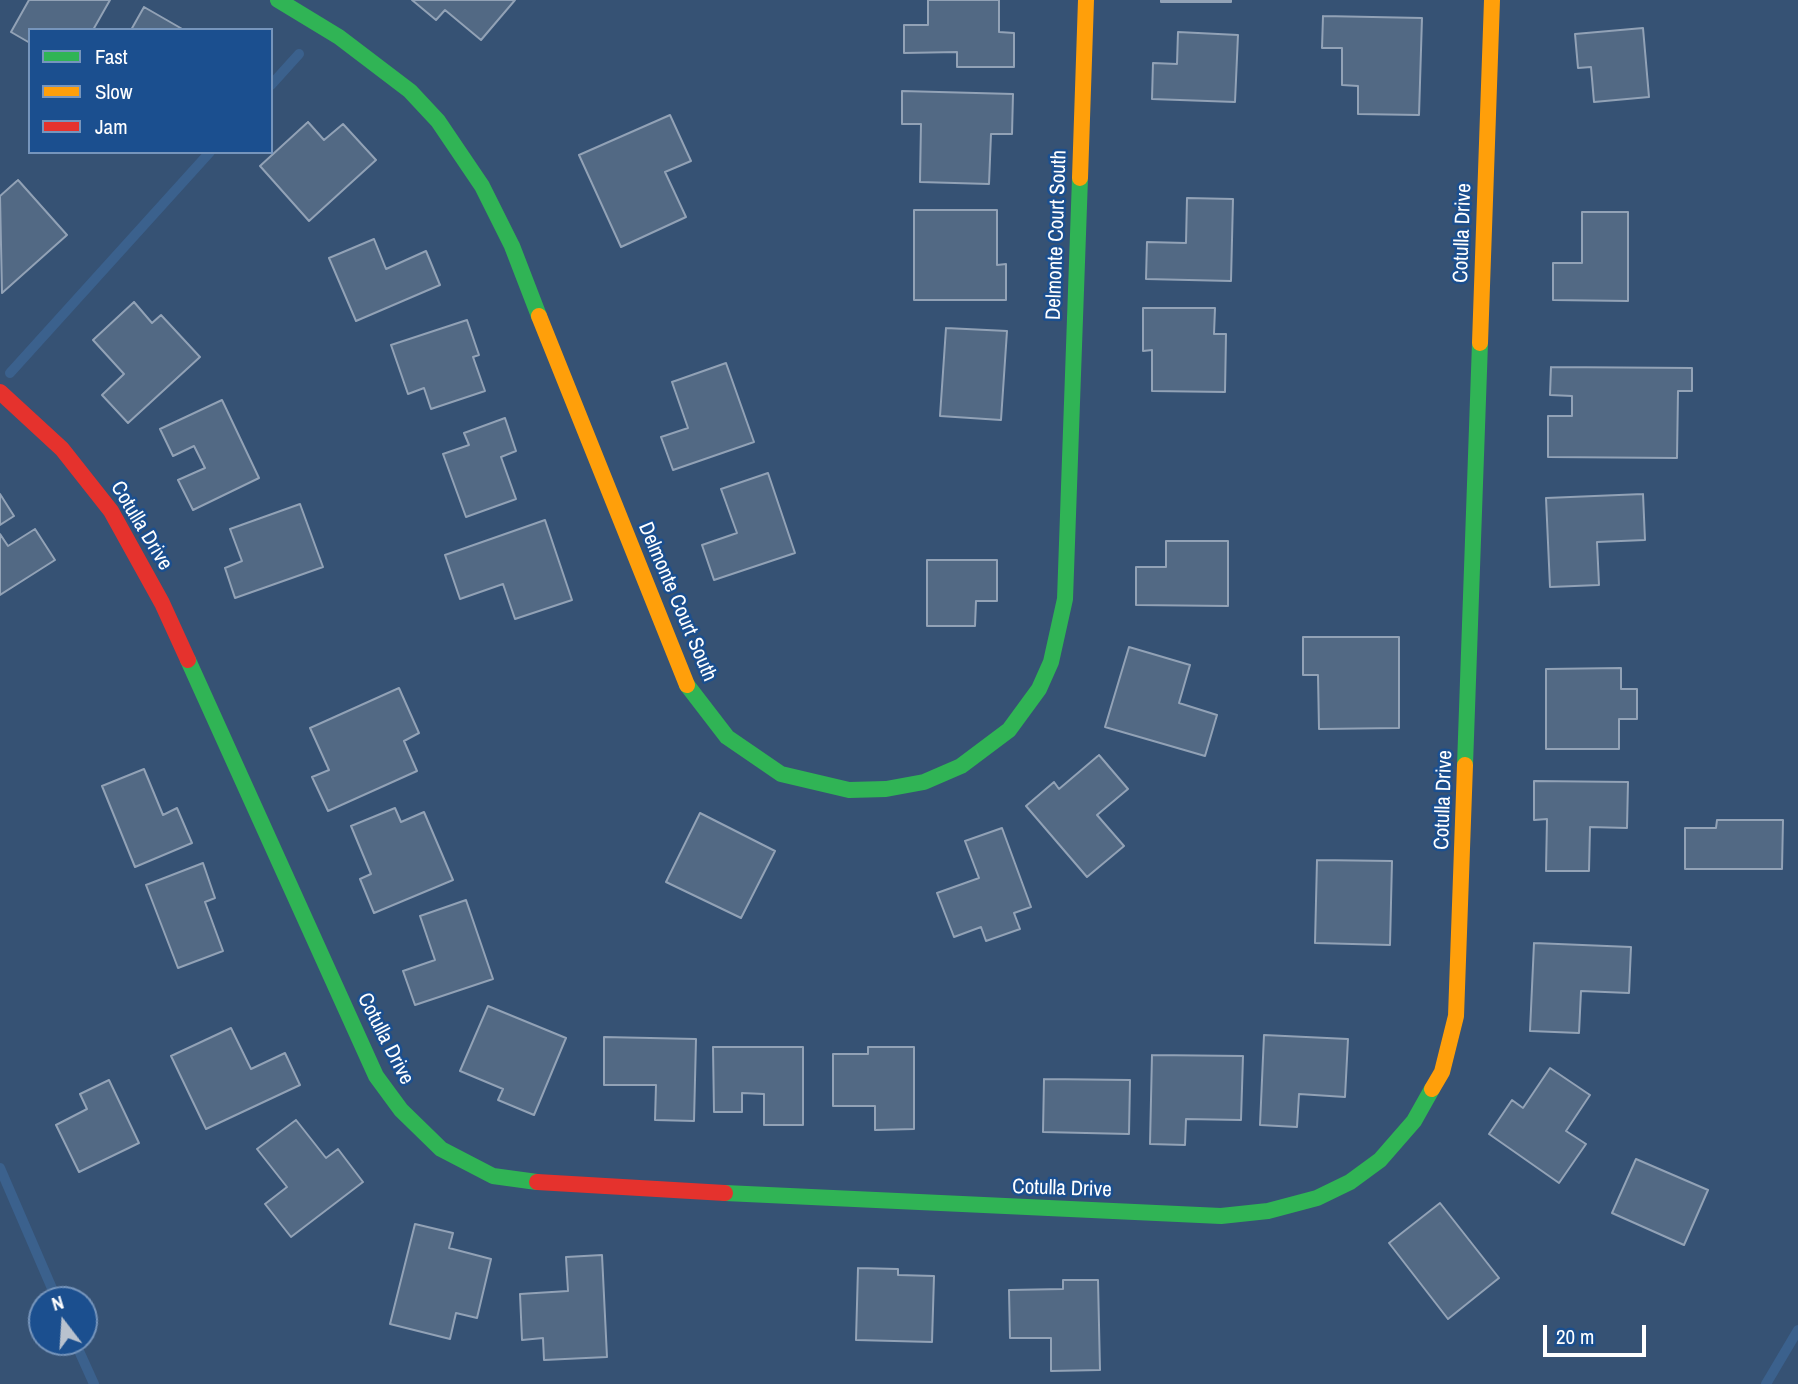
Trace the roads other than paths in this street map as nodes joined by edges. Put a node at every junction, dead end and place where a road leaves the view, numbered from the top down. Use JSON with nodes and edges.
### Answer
{"nodes":[{"id":1,"x":278,"y":0,"type":"edge"},
{"id":2,"x":1086,"y":0,"type":"edge"},
{"id":3,"x":1492,"y":0,"type":"edge"},
{"id":4,"x":0,"y":392,"type":"edge"}],
"edges":[{"from":1,"to":2,"type":"street","name":"Delmonte Court South"},
{"from":3,"to":4,"type":"street","name":"Cotulla Drive"}]}
